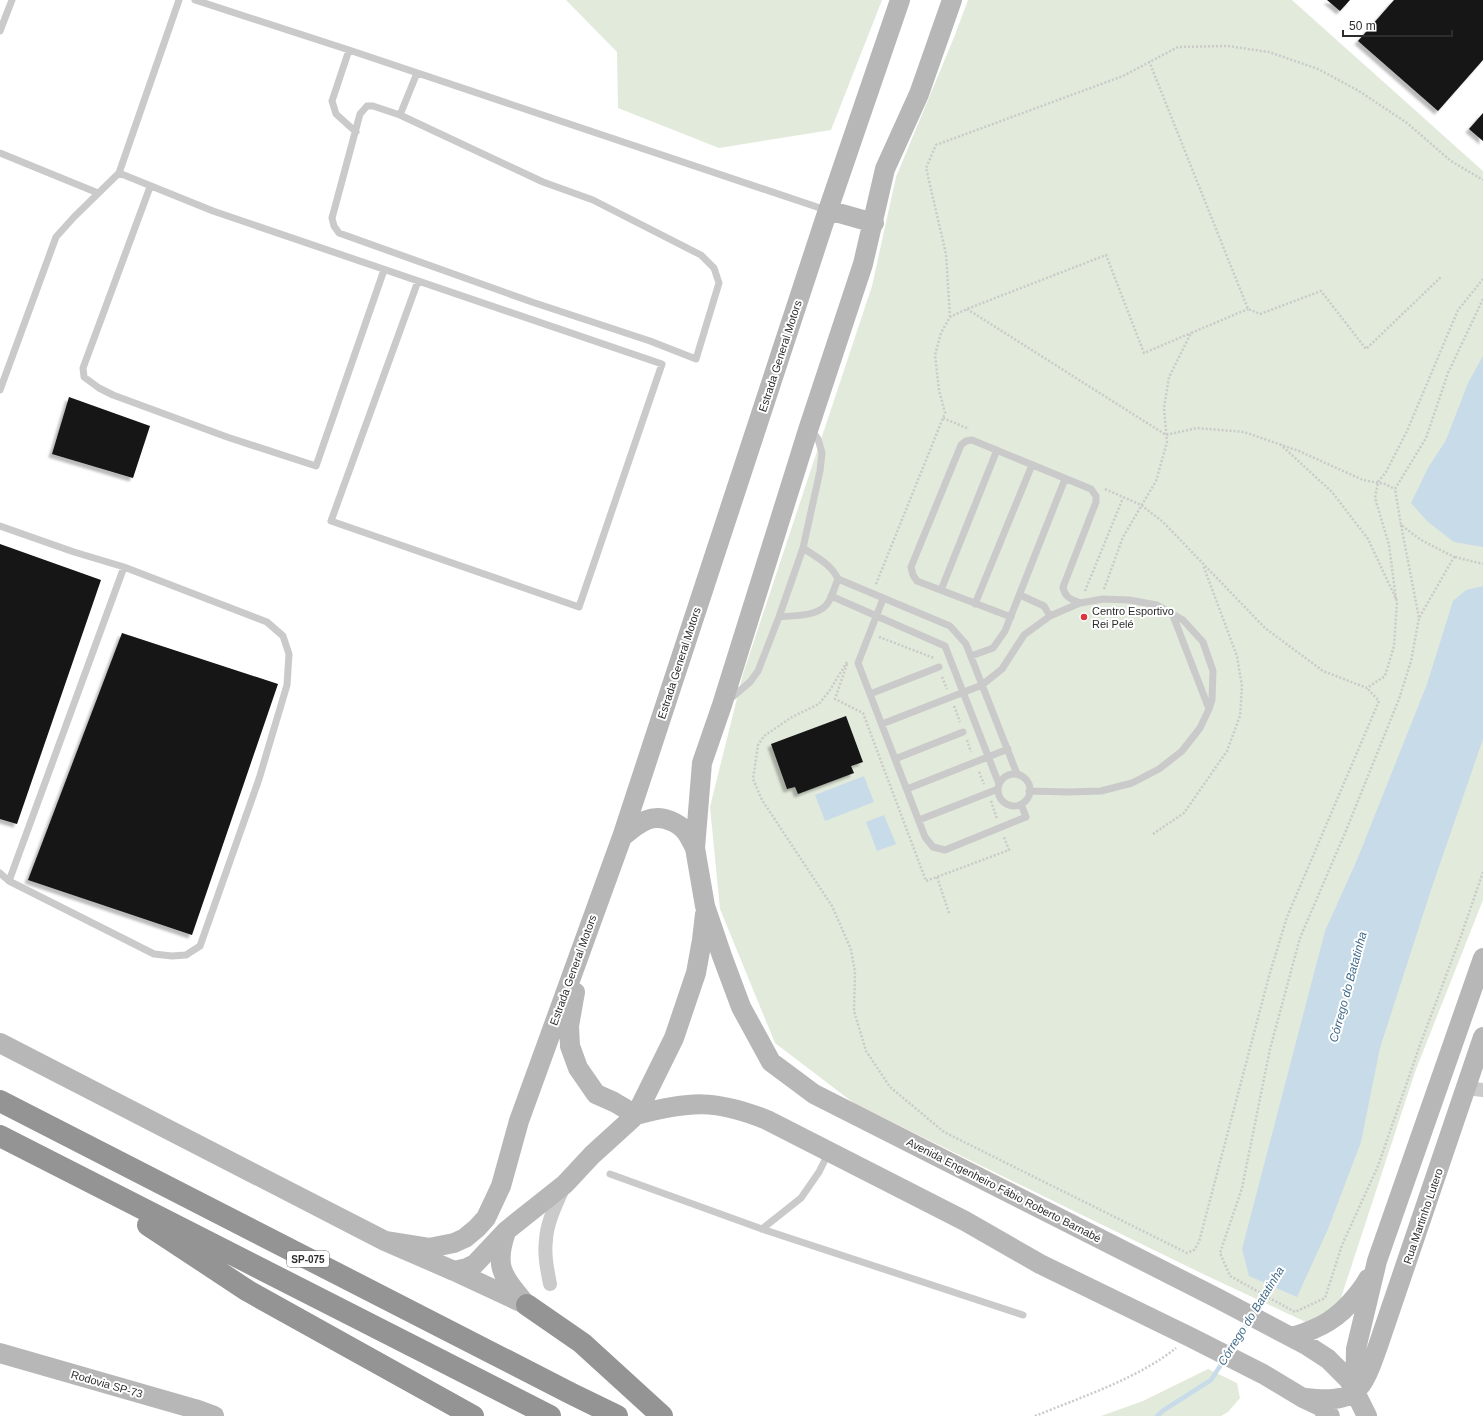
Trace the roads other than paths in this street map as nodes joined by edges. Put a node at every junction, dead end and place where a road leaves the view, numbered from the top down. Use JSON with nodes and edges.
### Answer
{"nodes":[{"id":1,"x":12,"y":0,"type":"edge"},
{"id":2,"x":179,"y":0,"type":"edge"},
{"id":3,"x":195,"y":0,"type":"edge"},
{"id":4,"x":900,"y":0,"type":"edge"},
{"id":5,"x":952,"y":0,"type":"edge"},
{"id":6,"x":0,"y":30,"type":"edge"},
{"id":7,"x":349,"y":50,"type":"junction"},
{"id":8,"x":417,"y":72,"type":"junction"},
{"id":9,"x":400,"y":115,"type":"junction"},
{"id":10,"x":356,"y":132,"type":"junction"},
{"id":11,"x":0,"y":153,"type":"edge"},
{"id":12,"x":119,"y":173,"type":"junction"},
{"id":13,"x":150,"y":187,"type":"junction"},
{"id":14,"x":98,"y":193,"type":"junction"},
{"id":15,"x":828,"y":210,"type":"junction"},
{"id":16,"x":874,"y":222,"type":"junction"},
{"id":17,"x":384,"y":270,"type":"junction"},
{"id":18,"x":418,"y":282,"type":"junction"},
{"id":19,"x":0,"y":390,"type":"edge"},
{"id":20,"x":809,"y":427,"type":"junction"},
{"id":21,"x":997,"y":450,"type":"junction"},
{"id":22,"x":1032,"y":465,"type":"junction"},
{"id":23,"x":1065,"y":479,"type":"junction"},
{"id":24,"x":0,"y":526,"type":"edge"},
{"id":25,"x":802,"y":548,"type":"junction"},
{"id":26,"x":124,"y":567,"type":"junction"},
{"id":27,"x":838,"y":579,"type":"junction"},
{"id":28,"x":941,"y":590,"type":"junction"},
{"id":29,"x":1020,"y":595,"type":"junction"},
{"id":30,"x":831,"y":596,"type":"junction"},
{"id":31,"x":884,"y":599,"type":"junction"},
{"id":32,"x":1080,"y":603,"type":"junction"},
{"id":33,"x":975,"y":604,"type":"junction"},
{"id":34,"x":1172,"y":613,"type":"junction"},
{"id":35,"x":877,"y":616,"type":"junction"},
{"id":36,"x":1050,"y":616,"type":"junction"},
{"id":37,"x":779,"y":617,"type":"junction"},
{"id":38,"x":1011,"y":617,"type":"junction"},
{"id":39,"x":971,"y":656,"type":"junction"},
{"id":40,"x":939,"y":667,"type":"dead end"},
{"id":41,"x":982,"y":685,"type":"junction"},
{"id":42,"x":963,"y":692,"type":"junction"},
{"id":43,"x":870,"y":694,"type":"junction"},
{"id":44,"x":722,"y":705,"type":"junction"},
{"id":45,"x":1209,"y":709,"type":"junction"},
{"id":46,"x":882,"y":724,"type":"junction"},
{"id":47,"x":963,"y":732,"type":"dead end"},
{"id":48,"x":1008,"y":749,"type":"junction"},
{"id":49,"x":989,"y":757,"type":"junction"},
{"id":50,"x":895,"y":759,"type":"junction"},
{"id":51,"x":1017,"y":774,"type":"junction"},
{"id":52,"x":999,"y":786,"type":"junction"},
{"id":53,"x":907,"y":789,"type":"junction"},
{"id":54,"x":1029,"y":791,"type":"junction"},
{"id":55,"x":1021,"y":804,"type":"junction"},
{"id":56,"x":918,"y":820,"type":"junction"},
{"id":57,"x":622,"y":837,"type":"junction"},
{"id":58,"x":695,"y":848,"type":"junction"},
{"id":59,"x":0,"y":873,"type":"edge"},
{"id":60,"x":9,"y":881,"type":"junction"},
{"id":61,"x":705,"y":906,"type":"junction"},
{"id":62,"x":589,"y":926,"type":"junction"},
{"id":63,"x":1483,"y":958,"type":"edge"},
{"id":64,"x":1479,"y":983,"type":"edge"},
{"id":65,"x":0,"y":1043,"type":"edge"},
{"id":66,"x":1482,"y":1043,"type":"edge"},
{"id":67,"x":1441,"y":1080,"type":"junction"},
{"id":68,"x":1475,"y":1089,"type":"edge"},
{"id":69,"x":0,"y":1101,"type":"edge"},
{"id":70,"x":636,"y":1115,"type":"junction"},
{"id":71,"x":0,"y":1136,"type":"edge"},
{"id":72,"x":830,"y":1152,"type":"junction"},
{"id":73,"x":52,"y":1163,"type":"junction"},
{"id":74,"x":610,"y":1174,"type":"dead end"},
{"id":75,"x":564,"y":1184,"type":"junction"},
{"id":76,"x":762,"y":1229,"type":"junction"},
{"id":77,"x":506,"y":1231,"type":"junction"},
{"id":78,"x":384,"y":1241,"type":"junction"},
{"id":79,"x":1377,"y":1261,"type":"junction"},
{"id":80,"x":454,"y":1271,"type":"junction"},
{"id":81,"x":550,"y":1284,"type":"dead end"},
{"id":82,"x":527,"y":1305,"type":"junction"},
{"id":83,"x":1023,"y":1315,"type":"dead end"},
{"id":84,"x":1288,"y":1335,"type":"junction"},
{"id":85,"x":0,"y":1353,"type":"edge"},
{"id":86,"x":1355,"y":1392,"type":"junction"},
{"id":87,"x":1303,"y":1398,"type":"junction"},
{"id":88,"x":468,"y":1415,"type":"edge"},
{"id":89,"x":214,"y":1416,"type":"edge"},
{"id":90,"x":550,"y":1416,"type":"edge"},
{"id":91,"x":618,"y":1416,"type":"edge"},
{"id":92,"x":662,"y":1416,"type":"edge"},
{"id":93,"x":1330,"y":1416,"type":"edge"},
{"id":94,"x":1355,"y":1416,"type":"edge"},
{"id":95,"x":1367,"y":1416,"type":"edge"}],
"edges":[{"from":1,"to":6,"type":"lane"},
{"from":2,"to":12,"type":"lane"},
{"from":3,"to":7,"type":"lane"},
{"from":4,"to":15,"type":"main road","name":"Estrada General Motors"},
{"from":5,"to":16,"type":"main road"},
{"from":7,"to":8,"type":"lane"},
{"from":7,"to":10,"type":"lane"},
{"from":8,"to":9,"type":"lane"},
{"from":8,"to":15,"type":"lane"},
{"from":9,"to":10,"type":"lane"},
{"from":9,"to":10,"type":"lane"},
{"from":11,"to":14,"type":"lane"},
{"from":12,"to":13,"type":"lane"},
{"from":12,"to":14,"type":"lane"},
{"from":13,"to":17,"type":"lane"},
{"from":13,"to":17,"type":"lane"},
{"from":14,"to":19,"type":"lane"},
{"from":15,"to":16,"type":"main road"},
{"from":15,"to":57,"type":"main road","name":"Estrada General Motors"},
{"from":16,"to":20,"type":"main road"},
{"from":17,"to":18,"type":"lane"},
{"from":18,"to":18,"type":"lane"},
{"from":20,"to":25,"type":"lane"},
{"from":20,"to":44,"type":"main road"},
{"from":21,"to":22,"type":"lane"},
{"from":21,"to":28,"type":"lane"},
{"from":21,"to":28,"type":"lane"},
{"from":22,"to":23,"type":"lane"},
{"from":22,"to":33,"type":"lane"},
{"from":23,"to":29,"type":"lane"},
{"from":23,"to":32,"type":"lane"},
{"from":24,"to":26,"type":"lane"},
{"from":25,"to":27,"type":"lane"},
{"from":25,"to":37,"type":"lane"},
{"from":26,"to":60,"type":"lane"},
{"from":26,"to":60,"type":"lane"},
{"from":27,"to":30,"type":"lane"},
{"from":27,"to":31,"type":"lane"},
{"from":28,"to":33,"type":"lane"},
{"from":29,"to":36,"type":"lane"},
{"from":29,"to":38,"type":"lane"},
{"from":30,"to":35,"type":"lane"},
{"from":30,"to":37,"type":"lane"},
{"from":31,"to":35,"type":"lane"},
{"from":31,"to":39,"type":"lane"},
{"from":32,"to":34,"type":"lane"},
{"from":32,"to":36,"type":"lane"},
{"from":33,"to":38,"type":"lane"},
{"from":34,"to":45,"type":"lane"},
{"from":34,"to":45,"type":"lane"},
{"from":35,"to":42,"type":"lane"},
{"from":35,"to":43,"type":"lane"},
{"from":36,"to":41,"type":"lane"},
{"from":37,"to":44,"type":"lane"},
{"from":38,"to":39,"type":"lane"},
{"from":39,"to":41,"type":"lane"},
{"from":40,"to":43,"type":"lane"},
{"from":41,"to":42,"type":"lane"},
{"from":41,"to":48,"type":"lane"},
{"from":42,"to":46,"type":"lane"},
{"from":42,"to":49,"type":"lane"},
{"from":43,"to":46,"type":"lane"},
{"from":44,"to":58,"type":"main road"},
{"from":45,"to":54,"type":"lane"},
{"from":46,"to":50,"type":"lane"},
{"from":47,"to":50,"type":"lane"},
{"from":48,"to":49,"type":"lane"},
{"from":48,"to":51,"type":"lane"},
{"from":49,"to":52,"type":"lane"},
{"from":49,"to":53,"type":"lane"},
{"from":50,"to":53,"type":"lane"},
{"from":51,"to":52,"type":"lane"},
{"from":51,"to":54,"type":"lane"},
{"from":52,"to":55,"type":"lane"},
{"from":52,"to":56,"type":"lane"},
{"from":53,"to":56,"type":"lane"},
{"from":54,"to":55,"type":"lane"},
{"from":55,"to":56,"type":"lane"},
{"from":57,"to":58,"type":"main road"},
{"from":57,"to":62,"type":"main road","name":"Estrada General Motors"},
{"from":58,"to":61,"type":"main road"},
{"from":59,"to":60,"type":"lane"},
{"from":61,"to":70,"type":"main road"},
{"from":61,"to":84,"type":"main road","name":"Avenida Engenheiro Fábio Roberto Barnabé"},
{"from":62,"to":70,"type":"main road"},
{"from":62,"to":78,"type":"main road","name":"Estrada General Motors"},
{"from":63,"to":64,"type":"main road"},
{"from":64,"to":67,"type":"main road"},
{"from":65,"to":78,"type":"main road"},
{"from":66,"to":68,"type":"main road","name":"Rua Martinho Lutero"},
{"from":67,"to":68,"type":"main road"},
{"from":67,"to":79,"type":"main road"},
{"from":68,"to":86,"type":"main road","name":"Rua Martinho Lutero"},
{"from":69,"to":91,"type":"highway","number":"SP-075"},
{"from":70,"to":72,"type":"main road"},
{"from":70,"to":75,"type":"main road"},
{"from":71,"to":73,"type":"highway","number":"SP-075"},
{"from":72,"to":76,"type":"lane"},
{"from":72,"to":87,"type":"main road"},
{"from":73,"to":88,"type":"highway"},
{"from":73,"to":90,"type":"highway","number":"SP-075"},
{"from":74,"to":76,"type":"lane"},
{"from":75,"to":77,"type":"main road"},
{"from":75,"to":81,"type":"street"},
{"from":76,"to":83,"type":"lane"},
{"from":77,"to":80,"type":"main road"},
{"from":77,"to":82,"type":"main road"},
{"from":78,"to":80,"type":"main road"},
{"from":79,"to":84,"type":"main road"},
{"from":79,"to":86,"type":"main road"},
{"from":80,"to":82,"type":"main road"},
{"from":82,"to":92,"type":"highway"},
{"from":84,"to":86,"type":"main road","name":"Avenida Engenheiro Fábio Roberto Barnabé"},
{"from":85,"to":89,"type":"main road","name":"Rodovia SP-73"},
{"from":86,"to":87,"type":"main road"},
{"from":86,"to":94,"type":"main road"},
{"from":86,"to":95,"type":"main road","name":"Avenida Engenheiro Fábio Roberto Barnabé"},
{"from":87,"to":93,"type":"main road"}]}
